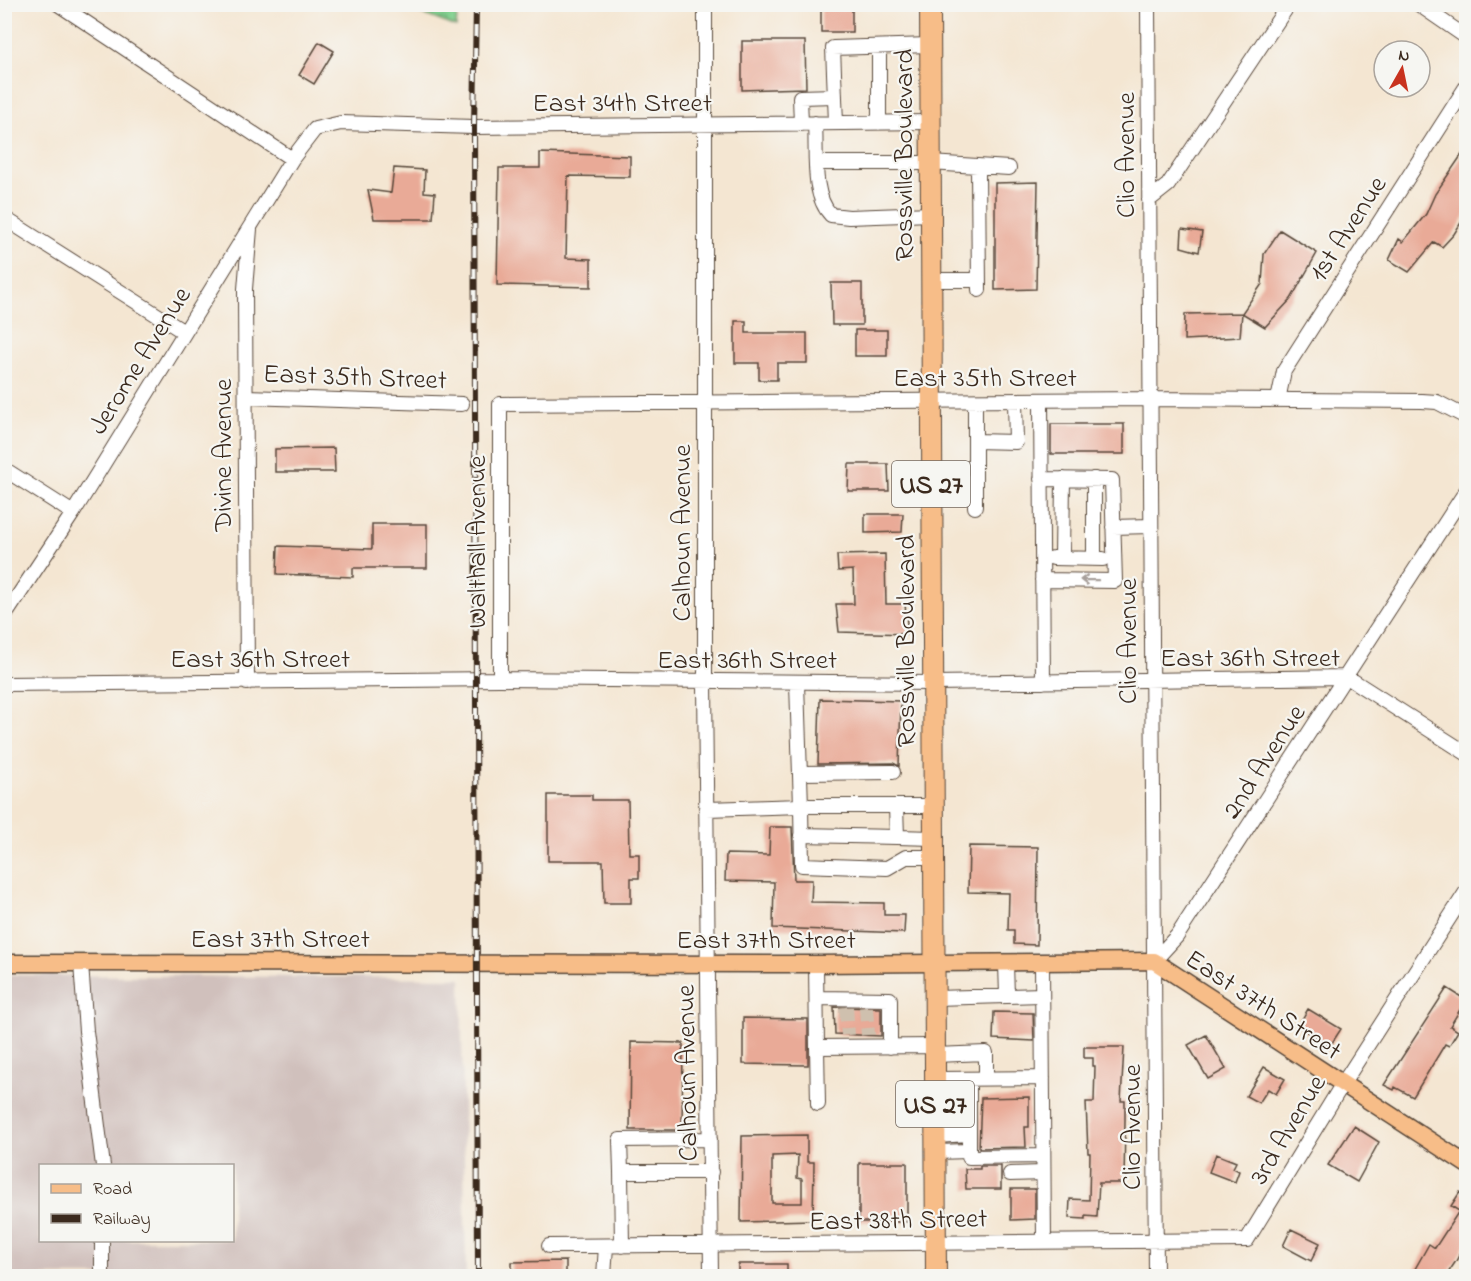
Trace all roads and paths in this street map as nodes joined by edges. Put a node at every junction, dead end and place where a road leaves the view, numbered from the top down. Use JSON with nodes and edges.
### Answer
{"nodes":[{"id":1,"x":58,"y":4,"type":"edge"},
{"id":2,"x":705,"y":4,"type":"edge"},
{"id":3,"x":930,"y":4,"type":"edge"},
{"id":4,"x":1148,"y":4,"type":"edge"},
{"id":5,"x":1289,"y":4,"type":"edge"},
{"id":6,"x":1418,"y":4,"type":"edge"},
{"id":7,"x":1467,"y":37,"type":"edge"},
{"id":8,"x":930,"y":45,"type":"junction"},
{"id":9,"x":879,"y":47,"type":"junction"},
{"id":10,"x":1467,"y":87,"type":"edge"},
{"id":11,"x":835,"y":96,"type":"junction"},
{"id":12,"x":930,"y":122,"type":"junction"},
{"id":13,"x":815,"y":123,"type":"junction"},
{"id":14,"x":836,"y":123,"type":"junction"},
{"id":15,"x":879,"y":123,"type":"junction"},
{"id":16,"x":801,"y":124,"type":"junction"},
{"id":17,"x":705,"y":125,"type":"junction"},
{"id":18,"x":315,"y":129,"type":"joint"},
{"id":19,"x":292,"y":159,"type":"junction"},
{"id":20,"x":930,"y":162,"type":"junction"},
{"id":21,"x":818,"y":163,"type":"junction"},
{"id":22,"x":978,"y":167,"type":"junction"},
{"id":23,"x":1009,"y":168,"type":"dead end"},
{"id":24,"x":1149,"y":200,"type":"junction"},
{"id":25,"x":930,"y":214,"type":"junction"},
{"id":26,"x":4,"y":218,"type":"edge"},
{"id":27,"x":250,"y":227,"type":"junction"},
{"id":28,"x":930,"y":280,"type":"junction"},
{"id":29,"x":184,"y":332,"type":"junction"},
{"id":30,"x":246,"y":397,"type":"junction"},
{"id":31,"x":1149,"y":399,"type":"junction"},
{"id":32,"x":1278,"y":400,"type":"junction"},
{"id":33,"x":704,"y":401,"type":"junction"},
{"id":34,"x":975,"y":401,"type":"junction"},
{"id":35,"x":1015,"y":401,"type":"junction"},
{"id":36,"x":1041,"y":401,"type":"junction"},
{"id":37,"x":931,"y":402,"type":"junction"},
{"id":38,"x":462,"y":404,"type":"dead end"},
{"id":39,"x":500,"y":404,"type":"joint"},
{"id":40,"x":1467,"y":417,"type":"edge"},
{"id":41,"x":975,"y":441,"type":"junction"},
{"id":42,"x":4,"y":469,"type":"edge"},
{"id":43,"x":1041,"y":479,"type":"junction"},
{"id":44,"x":1063,"y":479,"type":"junction"},
{"id":45,"x":1094,"y":479,"type":"junction"},
{"id":46,"x":1467,"y":491,"type":"edge"},
{"id":47,"x":975,"y":507,"type":"dead end"},
{"id":48,"x":73,"y":513,"type":"junction"},
{"id":49,"x":1150,"y":526,"type":"junction"},
{"id":50,"x":1113,"y":527,"type":"junction"},
{"id":51,"x":1042,"y":558,"type":"junction"},
{"id":52,"x":1062,"y":558,"type":"junction"},
{"id":53,"x":1094,"y":558,"type":"junction"},
{"id":54,"x":1114,"y":559,"type":"junction"},
{"id":55,"x":1042,"y":580,"type":"junction"},
{"id":56,"x":4,"y":617,"type":"edge"},
{"id":57,"x":1347,"y":677,"type":"junction"},
{"id":58,"x":500,"y":680,"type":"junction"},
{"id":59,"x":1151,"y":680,"type":"junction"},
{"id":60,"x":1042,"y":682,"type":"junction"},
{"id":61,"x":247,"y":683,"type":"junction"},
{"id":62,"x":705,"y":683,"type":"junction"},
{"id":63,"x":797,"y":683,"type":"junction"},
{"id":64,"x":4,"y":684,"type":"edge"},
{"id":65,"x":932,"y":684,"type":"junction"},
{"id":66,"x":1467,"y":753,"type":"edge"},
{"id":67,"x":893,"y":772,"type":"dead end"},
{"id":68,"x":801,"y":773,"type":"junction"},
{"id":69,"x":896,"y":806,"type":"junction"},
{"id":70,"x":933,"y":806,"type":"junction"},
{"id":71,"x":801,"y":807,"type":"junction"},
{"id":72,"x":707,"y":809,"type":"junction"},
{"id":73,"x":801,"y":835,"type":"junction"},
{"id":74,"x":897,"y":837,"type":"junction"},
{"id":75,"x":934,"y":847,"type":"junction"},
{"id":76,"x":1467,"y":892,"type":"edge"},
{"id":77,"x":1154,"y":961,"type":"junction"},
{"id":78,"x":4,"y":963,"type":"edge"},
{"id":79,"x":1006,"y":963,"type":"junction"},
{"id":80,"x":1042,"y":963,"type":"junction"},
{"id":81,"x":81,"y":964,"type":"junction"},
{"id":82,"x":708,"y":964,"type":"junction"},
{"id":83,"x":816,"y":964,"type":"junction"},
{"id":84,"x":934,"y":964,"type":"junction"},
{"id":85,"x":1042,"y":995,"type":"junction"},
{"id":86,"x":1007,"y":996,"type":"junction"},
{"id":87,"x":818,"y":998,"type":"junction"},
{"id":88,"x":935,"y":998,"type":"junction"},
{"id":89,"x":818,"y":1047,"type":"junction"},
{"id":90,"x":890,"y":1047,"type":"junction"},
{"id":91,"x":935,"y":1050,"type":"junction"},
{"id":92,"x":965,"y":1054,"type":"junction"},
{"id":93,"x":1043,"y":1078,"type":"junction"},
{"id":94,"x":935,"y":1079,"type":"junction"},
{"id":95,"x":967,"y":1079,"type":"junction"},
{"id":96,"x":986,"y":1079,"type":"junction"},
{"id":97,"x":1341,"y":1084,"type":"junction"},
{"id":98,"x":818,"y":1104,"type":"dead end"},
{"id":99,"x":969,"y":1104,"type":"junction"},
{"id":100,"x":935,"y":1105,"type":"junction"},
{"id":101,"x":969,"y":1134,"type":"junction"},
{"id":102,"x":710,"y":1139,"type":"junction"},
{"id":103,"x":936,"y":1144,"type":"junction"},
{"id":104,"x":969,"y":1151,"type":"junction"},
{"id":105,"x":1043,"y":1156,"type":"junction"},
{"id":106,"x":103,"y":1164,"type":"edge"},
{"id":107,"x":1467,"y":1164,"type":"edge"},
{"id":108,"x":621,"y":1172,"type":"junction"},
{"id":109,"x":711,"y":1172,"type":"junction"},
{"id":110,"x":1043,"y":1173,"type":"junction"},
{"id":111,"x":1010,"y":1174,"type":"dead end"},
{"id":112,"x":1156,"y":1240,"type":"junction"},
{"id":113,"x":1246,"y":1240,"type":"joint"},
{"id":114,"x":102,"y":1242,"type":"edge"},
{"id":115,"x":1044,"y":1242,"type":"junction"},
{"id":116,"x":936,"y":1243,"type":"junction"},
{"id":117,"x":711,"y":1245,"type":"junction"},
{"id":118,"x":549,"y":1246,"type":"dead end"},
{"id":119,"x":606,"y":1246,"type":"junction"},
{"id":120,"x":622,"y":1246,"type":"junction"},
{"id":121,"x":102,"y":1276,"type":"edge"},
{"id":122,"x":604,"y":1276,"type":"edge"},
{"id":123,"x":711,"y":1276,"type":"edge"},
{"id":124,"x":936,"y":1276,"type":"edge"},
{"id":125,"x":1156,"y":1276,"type":"edge"}],
"edges":[{"from":1,"to":19,"type":"street"},
{"from":2,"to":17,"type":"street","name":"Calhoun Avenue"},
{"from":3,"to":8,"type":"highway","name":"Rossville Boulevard","number":"US 27"},
{"from":4,"to":24,"type":"street","name":"Clio Avenue"},
{"from":5,"to":24,"type":"street"},
{"from":6,"to":7,"type":"street"},
{"from":8,"to":9,"type":"street"},
{"from":8,"to":12,"type":"highway","name":"Rossville Boulevard","number":"US 27"},
{"from":9,"to":11,"type":"street"},
{"from":9,"to":15,"type":"street"},
{"from":10,"to":32,"type":"street","name":"1st Avenue"},
{"from":11,"to":14,"type":"street"},
{"from":11,"to":16,"type":"street"},
{"from":12,"to":15,"type":"street","name":"East 34th Street"},
{"from":12,"to":20,"type":"highway","name":"Rossville Boulevard","number":"US 27"},
{"from":13,"to":14,"type":"street","name":"East 34th Street"},
{"from":13,"to":16,"type":"street","name":"East 34th Street"},
{"from":13,"to":21,"type":"street"},
{"from":14,"to":15,"type":"street","name":"East 34th Street"},
{"from":16,"to":17,"type":"street","name":"East 34th Street"},
{"from":17,"to":18,"type":"street","name":"East 34th Street"},
{"from":17,"to":33,"type":"street","name":"Calhoun Avenue"},
{"from":18,"to":19,"type":"street","name":"Jerome Avenue"},
{"from":19,"to":27,"type":"street","name":"Jerome Avenue"},
{"from":20,"to":21,"type":"street"},
{"from":20,"to":22,"type":"street"},
{"from":20,"to":25,"type":"highway","name":"Rossville Boulevard","number":"US 27"},
{"from":21,"to":25,"type":"street"},
{"from":22,"to":23,"type":"street"},
{"from":22,"to":28,"type":"street"},
{"from":24,"to":31,"type":"street","name":"Clio Avenue"},
{"from":25,"to":28,"type":"highway","name":"Rossville Boulevard","number":"US 27"},
{"from":26,"to":29,"type":"street"},
{"from":27,"to":29,"type":"street","name":"Jerome Avenue"},
{"from":27,"to":30,"type":"street","name":"Divine Avenue"},
{"from":28,"to":37,"type":"highway","name":"Rossville Boulevard","number":"US 27"},
{"from":29,"to":48,"type":"street","name":"Jerome Avenue"},
{"from":30,"to":38,"type":"street","name":"East 35th Street"},
{"from":30,"to":61,"type":"street","name":"Divine Avenue"},
{"from":31,"to":32,"type":"street","name":"East 35th Street"},
{"from":31,"to":36,"type":"street","name":"East 35th Street"},
{"from":31,"to":49,"type":"street","name":"Clio Avenue"},
{"from":32,"to":40,"type":"street","name":"East 35th Street"},
{"from":33,"to":37,"type":"street","name":"East 35th Street"},
{"from":33,"to":39,"type":"street","name":"East 35th Street"},
{"from":33,"to":62,"type":"street","name":"Calhoun Avenue"},
{"from":34,"to":35,"type":"street","name":"East 35th Street"},
{"from":34,"to":37,"type":"street","name":"East 35th Street"},
{"from":34,"to":41,"type":"street"},
{"from":35,"to":36,"type":"street","name":"East 35th Street"},
{"from":35,"to":41,"type":"street"},
{"from":36,"to":43,"type":"street"},
{"from":37,"to":65,"type":"highway","name":"Rossville Boulevard","number":"US 27"},
{"from":39,"to":58,"type":"street","name":"Walthall Avenue"},
{"from":41,"to":47,"type":"street"},
{"from":42,"to":48,"type":"street"},
{"from":43,"to":44,"type":"street"},
{"from":43,"to":51,"type":"street"},
{"from":44,"to":45,"type":"street"},
{"from":44,"to":52,"type":"street"},
{"from":45,"to":50,"type":"street"},
{"from":45,"to":53,"type":"street"},
{"from":46,"to":57,"type":"street","name":"2nd Avenue"},
{"from":48,"to":56,"type":"street","name":"Jerome Avenue"},
{"from":49,"to":50,"type":"street"},
{"from":49,"to":59,"type":"street","name":"Clio Avenue"},
{"from":50,"to":54,"type":"street"},
{"from":51,"to":52,"type":"street"},
{"from":51,"to":55,"type":"street"},
{"from":52,"to":53,"type":"street"},
{"from":53,"to":54,"type":"street"},
{"from":54,"to":55,"type":"street","one_way":true},
{"from":55,"to":60,"type":"street"},
{"from":57,"to":59,"type":"street","name":"East 36th Street"},
{"from":57,"to":66,"type":"street","name":"East 36th Street"},
{"from":57,"to":77,"type":"street","name":"2nd Avenue"},
{"from":58,"to":61,"type":"street","name":"East 36th Street"},
{"from":58,"to":62,"type":"street","name":"East 36th Street"},
{"from":59,"to":60,"type":"street","name":"East 36th Street"},
{"from":59,"to":77,"type":"street","name":"Clio Avenue"},
{"from":60,"to":65,"type":"street","name":"East 36th Street"},
{"from":61,"to":64,"type":"street","name":"East 36th Street"},
{"from":62,"to":63,"type":"street","name":"East 36th Street"},
{"from":62,"to":72,"type":"street","name":"Calhoun Avenue"},
{"from":63,"to":65,"type":"street","name":"East 36th Street"},
{"from":63,"to":68,"type":"street"},
{"from":65,"to":70,"type":"highway","name":"Rossville Boulevard","number":"US 27"},
{"from":67,"to":68,"type":"street"},
{"from":68,"to":71,"type":"street"},
{"from":69,"to":70,"type":"street"},
{"from":69,"to":71,"type":"street"},
{"from":69,"to":74,"type":"street"},
{"from":70,"to":75,"type":"highway","name":"Rossville Boulevard","number":"US 27"},
{"from":71,"to":72,"type":"street"},
{"from":71,"to":73,"type":"street"},
{"from":72,"to":82,"type":"street","name":"Calhoun Avenue"},
{"from":73,"to":74,"type":"street"},
{"from":73,"to":75,"type":"street"},
{"from":74,"to":75,"type":"street"},
{"from":75,"to":84,"type":"highway","name":"Rossville Boulevard","number":"US 27"},
{"from":76,"to":97,"type":"street","name":"3rd Avenue"},
{"from":77,"to":80,"type":"main road","name":"East 37th Street"},
{"from":77,"to":97,"type":"main road","name":"East 37th Street"},
{"from":77,"to":112,"type":"street","name":"Clio Avenue"},
{"from":78,"to":81,"type":"main road","name":"East 37th Street"},
{"from":79,"to":80,"type":"main road","name":"East 37th Street"},
{"from":79,"to":84,"type":"main road","name":"East 37th Street"},
{"from":79,"to":86,"type":"street"},
{"from":80,"to":85,"type":"street"},
{"from":81,"to":82,"type":"main road","name":"East 37th Street"},
{"from":81,"to":106,"type":"street"},
{"from":82,"to":83,"type":"main road","name":"East 37th Street"},
{"from":82,"to":102,"type":"street","name":"Calhoun Avenue"},
{"from":83,"to":84,"type":"main road","name":"East 37th Street"},
{"from":83,"to":87,"type":"street"},
{"from":84,"to":88,"type":"highway","name":"Rossville Boulevard","number":"US 27"},
{"from":85,"to":86,"type":"street"},
{"from":85,"to":93,"type":"street"},
{"from":86,"to":88,"type":"street"},
{"from":87,"to":89,"type":"street"},
{"from":87,"to":90,"type":"street"},
{"from":88,"to":91,"type":"highway","name":"Rossville Boulevard","number":"US 27"},
{"from":89,"to":90,"type":"street"},
{"from":89,"to":98,"type":"street"},
{"from":90,"to":91,"type":"street"},
{"from":91,"to":92,"type":"street"},
{"from":91,"to":94,"type":"highway","name":"Rossville Boulevard","number":"US 27"},
{"from":92,"to":95,"type":"street"},
{"from":92,"to":96,"type":"street"},
{"from":93,"to":96,"type":"street"},
{"from":93,"to":105,"type":"street"},
{"from":94,"to":95,"type":"street"},
{"from":94,"to":100,"type":"highway","name":"Rossville Boulevard","number":"US 27"},
{"from":95,"to":96,"type":"street"},
{"from":95,"to":99,"type":"street"},
{"from":97,"to":107,"type":"main road","name":"East 37th Street"},
{"from":97,"to":113,"type":"street","name":"3rd Avenue"},
{"from":99,"to":100,"type":"street"},
{"from":99,"to":101,"type":"street"},
{"from":100,"to":103,"type":"highway","name":"Rossville Boulevard","number":"US 27"},
{"from":101,"to":103,"type":"street"},
{"from":101,"to":104,"type":"street"},
{"from":102,"to":108,"type":"street"},
{"from":102,"to":109,"type":"street","name":"Calhoun Avenue"},
{"from":103,"to":104,"type":"street"},
{"from":103,"to":116,"type":"highway","name":"Rossville Boulevard","number":"US 27"},
{"from":104,"to":105,"type":"street"},
{"from":105,"to":110,"type":"street"},
{"from":108,"to":109,"type":"street"},
{"from":108,"to":120,"type":"street"},
{"from":109,"to":117,"type":"street","name":"Calhoun Avenue"},
{"from":110,"to":111,"type":"street"},
{"from":110,"to":115,"type":"street"},
{"from":112,"to":113,"type":"street","name":"East 38th Street"},
{"from":112,"to":115,"type":"street","name":"East 38th Street"},
{"from":112,"to":125,"type":"street","name":"Clio Avenue"},
{"from":114,"to":121,"type":"street"},
{"from":115,"to":116,"type":"street","name":"East 38th Street"},
{"from":116,"to":117,"type":"street","name":"East 38th Street"},
{"from":116,"to":124,"type":"highway","name":"Rossville Boulevard","number":"US 27"},
{"from":117,"to":120,"type":"street","name":"East 38th Street"},
{"from":117,"to":123,"type":"street","name":"Calhoun Avenue"},
{"from":118,"to":119,"type":"street","name":"East 38th Street"},
{"from":119,"to":120,"type":"street","name":"East 38th Street"},
{"from":119,"to":122,"type":"street"}]}
